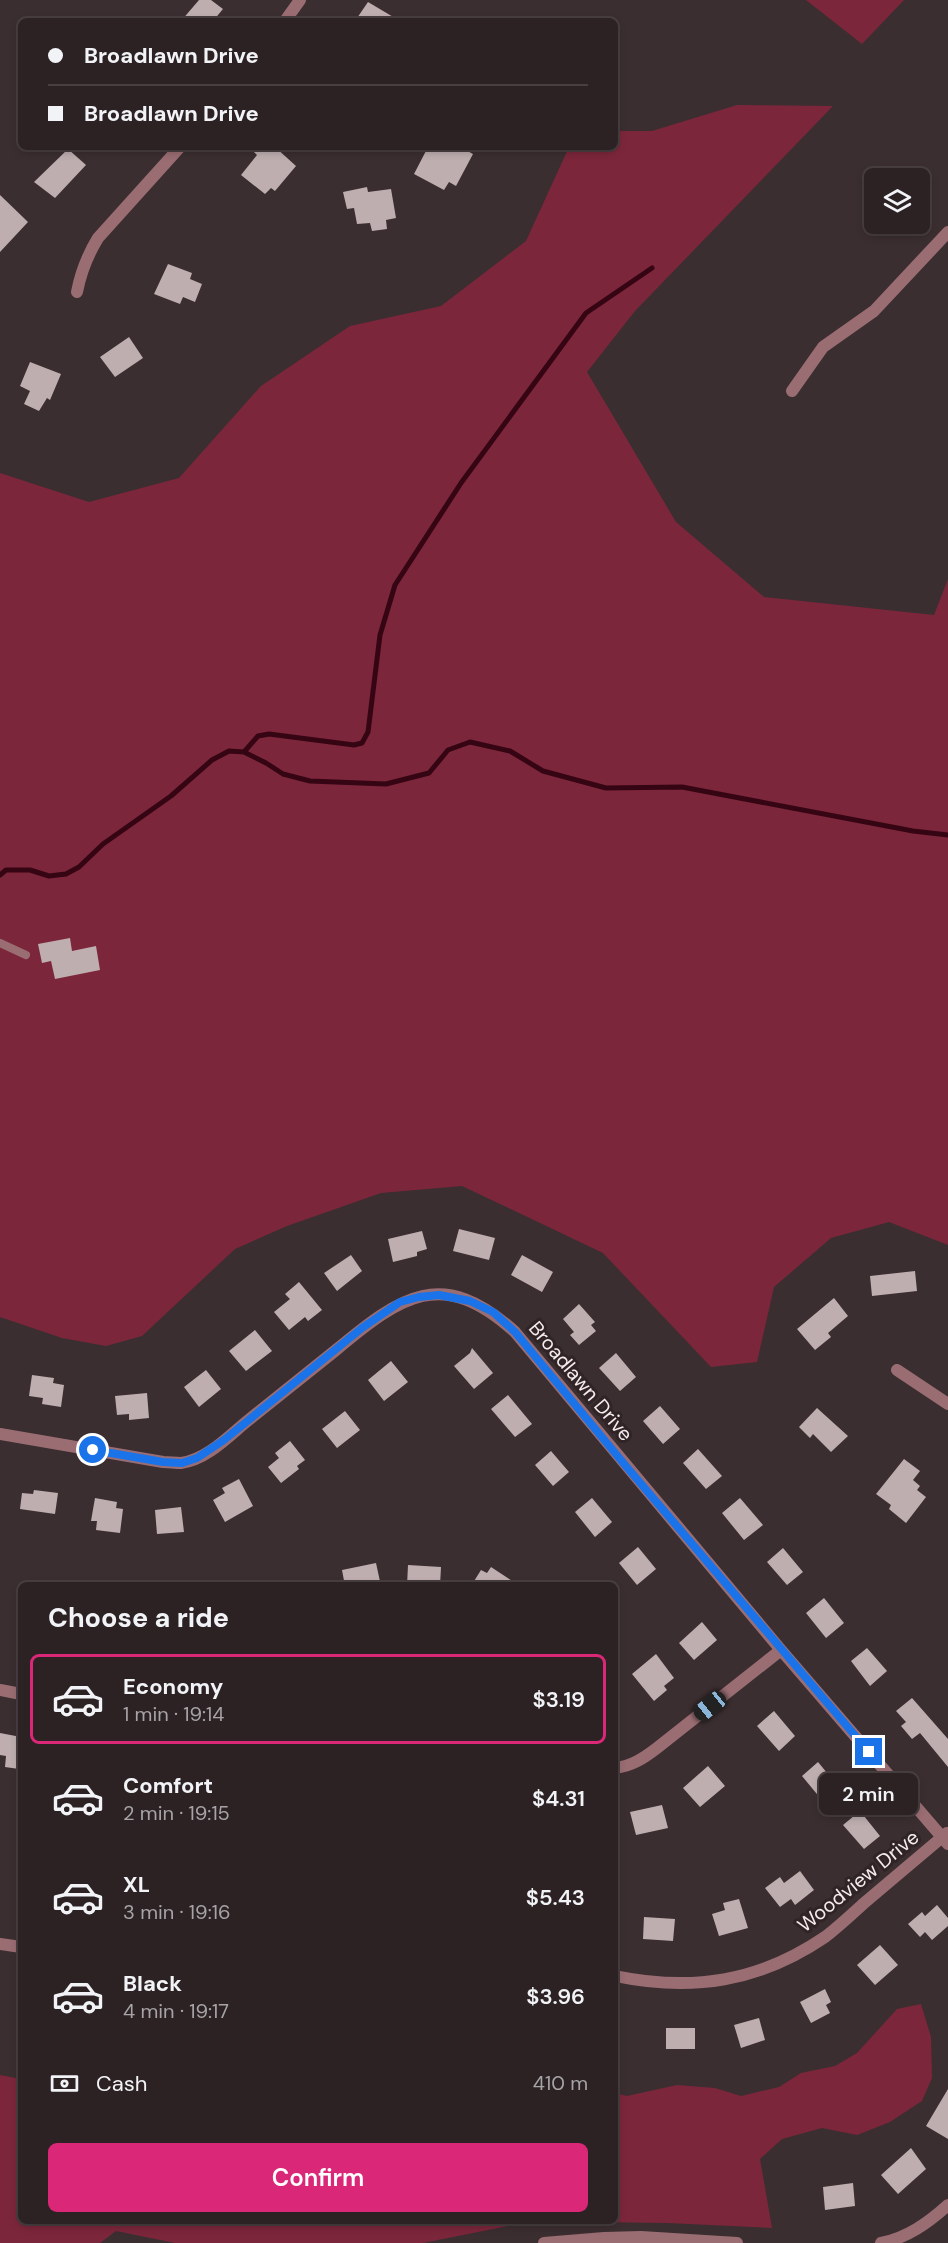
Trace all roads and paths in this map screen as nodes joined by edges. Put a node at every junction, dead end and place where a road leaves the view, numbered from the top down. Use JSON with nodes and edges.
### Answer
{"nodes":[{"id":1,"x":300,"y":0,"type":"edge"},
{"id":2,"x":287,"y":18,"type":"edge"},
{"id":3,"x":177,"y":150,"type":"edge"},
{"id":4,"x":948,"y":232,"type":"edge"},
{"id":5,"x":77,"y":292,"type":"dead end"},
{"id":6,"x":792,"y":391,"type":"dead end"},
{"id":7,"x":0,"y":943,"type":"edge"},
{"id":8,"x":26,"y":955,"type":"dead end"},
{"id":9,"x":897,"y":1370,"type":"dead end"},
{"id":10,"x":948,"y":1404,"type":"edge"},
{"id":11,"x":0,"y":1434,"type":"edge"},
{"id":12,"x":781,"y":1650,"type":"junction"},
{"id":13,"x":0,"y":1690,"type":"edge"},
{"id":14,"x":18,"y":1693,"type":"edge"},
{"id":15,"x":618,"y":1768,"type":"edge"},
{"id":16,"x":946,"y":1838,"type":"edge"},
{"id":17,"x":0,"y":1944,"type":"edge"},
{"id":18,"x":18,"y":1947,"type":"edge"},
{"id":19,"x":618,"y":1977,"type":"edge"},
{"id":20,"x":948,"y":2205,"type":"edge"},
{"id":21,"x":544,"y":2243,"type":"edge"},
{"id":22,"x":737,"y":2243,"type":"edge"},
{"id":23,"x":881,"y":2243,"type":"edge"}],
"edges":[{"from":1,"to":2,"type":"street"},
{"from":3,"to":5,"type":"street"},
{"from":4,"to":6,"type":"street"},
{"from":7,"to":8,"type":"lane"},
{"from":9,"to":10,"type":"street"},
{"from":11,"to":12,"type":"street","name":"Broadlawn Drive"},
{"from":12,"to":15,"type":"street"},
{"from":12,"to":16,"type":"street","name":"Broadlawn Drive"},
{"from":13,"to":14,"type":"street"},
{"from":16,"to":19,"type":"street","name":"Woodview Drive"},
{"from":17,"to":18,"type":"street"},
{"from":20,"to":23,"type":"street"},
{"from":21,"to":22,"type":"street"}]}
